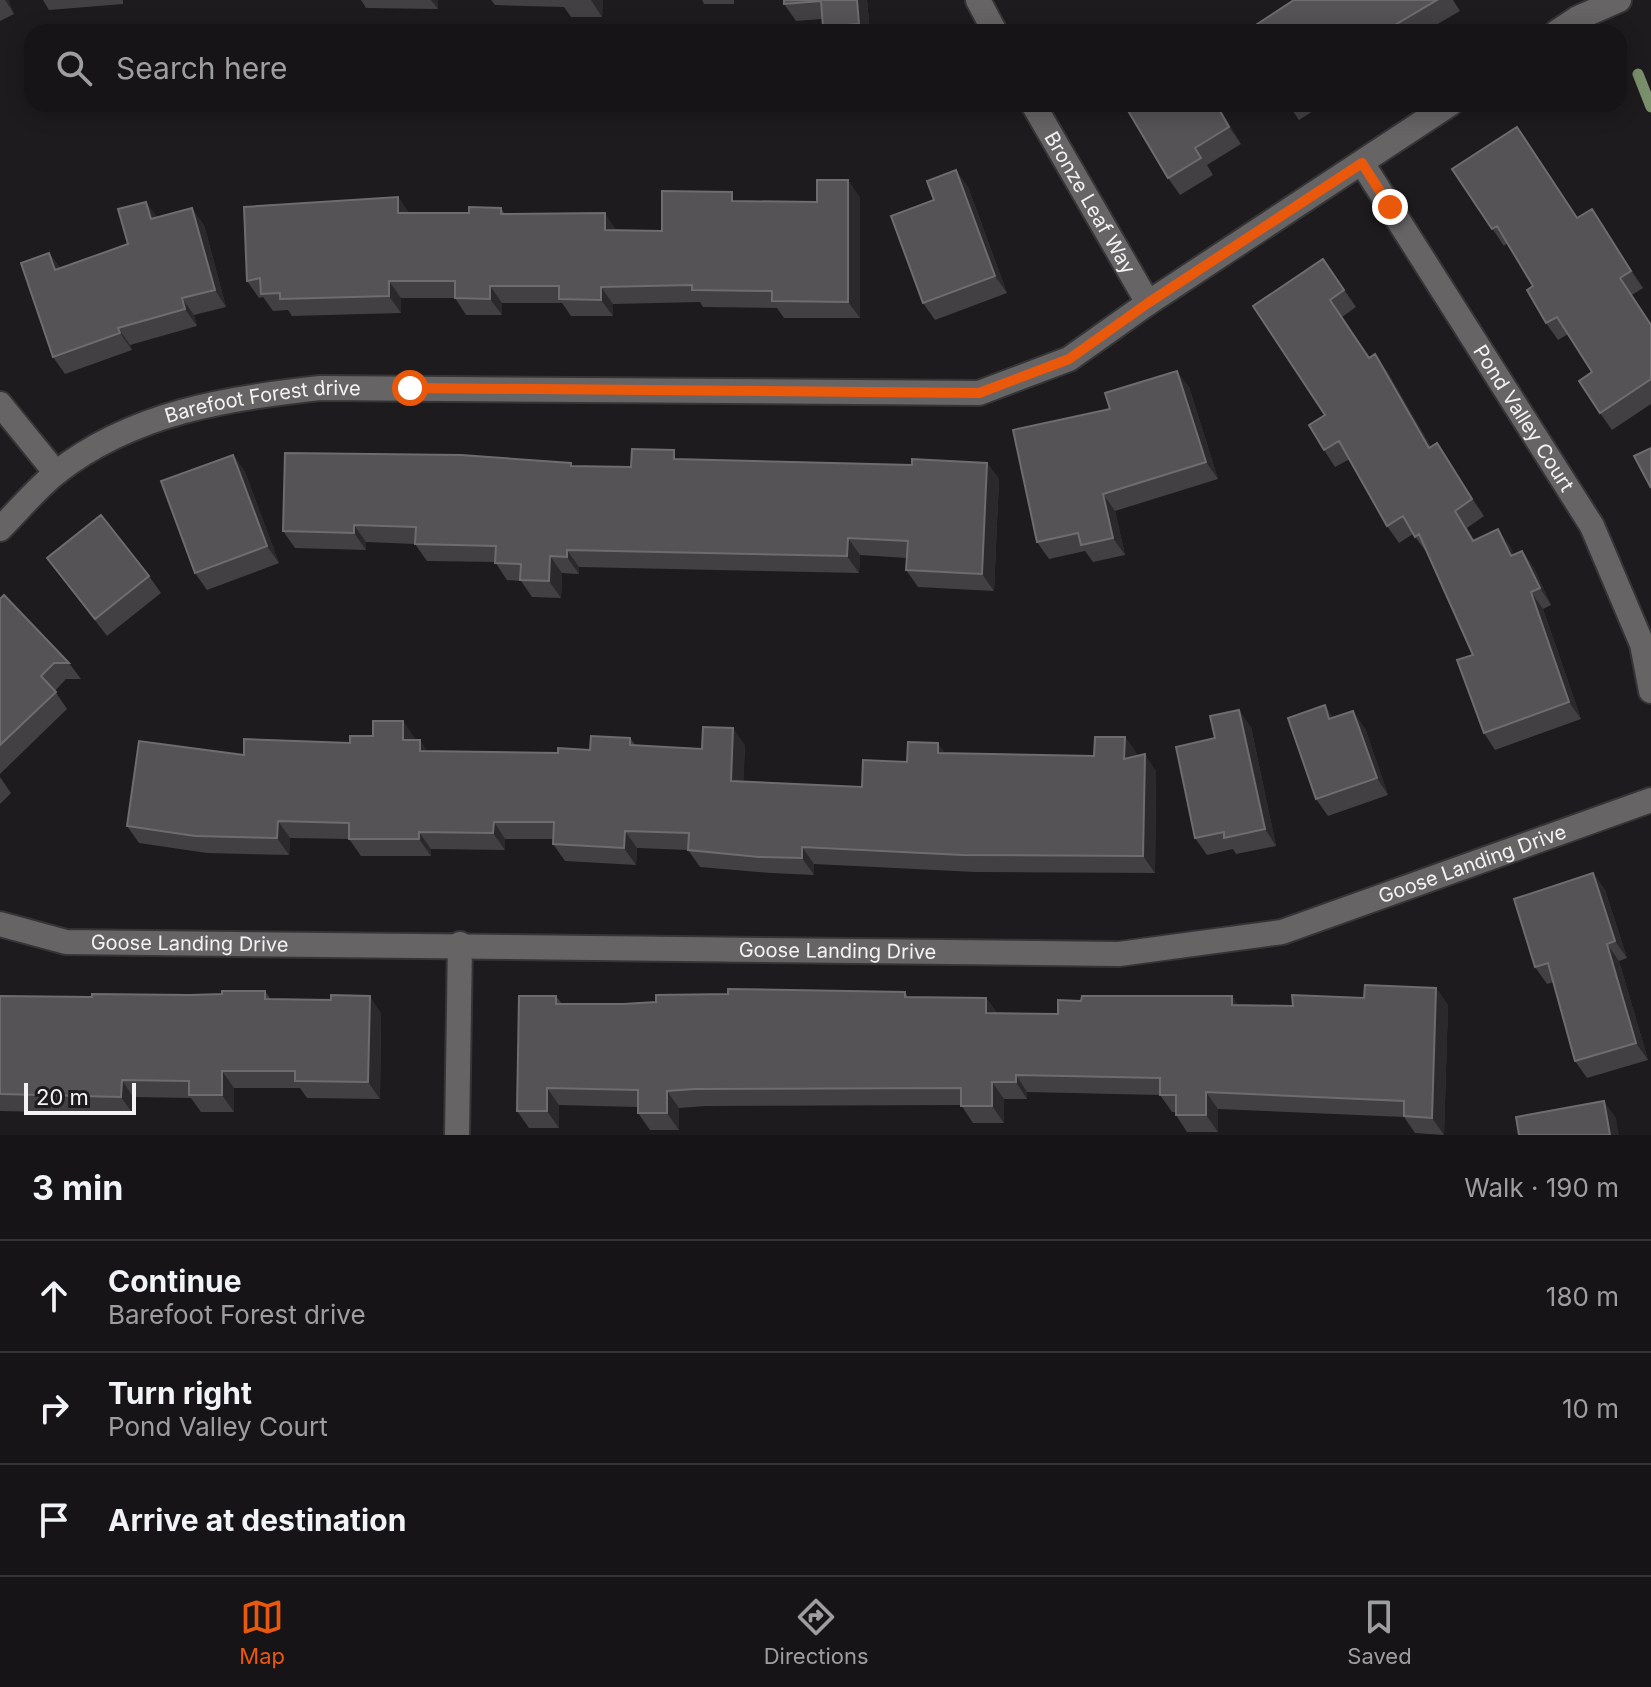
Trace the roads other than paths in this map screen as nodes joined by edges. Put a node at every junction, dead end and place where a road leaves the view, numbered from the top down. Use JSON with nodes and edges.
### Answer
{"nodes":[{"id":1,"x":978,"y":0,"type":"edge"},
{"id":2,"x":1619,"y":0,"type":"edge"},
{"id":3,"x":991,"y":24,"type":"edge"},
{"id":4,"x":1569,"y":24,"type":"edge"},
{"id":5,"x":1038,"y":112,"type":"edge"},
{"id":6,"x":1438,"y":112,"type":"edge"},
{"id":7,"x":1362,"y":163,"type":"junction"},
{"id":8,"x":1148,"y":303,"type":"junction"},
{"id":9,"x":0,"y":404,"type":"edge"},
{"id":10,"x":56,"y":473,"type":"junction"},
{"id":11,"x":0,"y":529,"type":"edge"},
{"id":12,"x":1651,"y":691,"type":"edge"},
{"id":13,"x":1651,"y":800,"type":"edge"},
{"id":14,"x":0,"y":924,"type":"edge"},
{"id":15,"x":460,"y":944,"type":"junction"},
{"id":16,"x":457,"y":1135,"type":"edge"}],
"edges":[{"from":1,"to":3,"type":"street"},
{"from":2,"to":4,"type":"street"},
{"from":5,"to":8,"type":"street","name":"Bronze Leaf Way"},
{"from":6,"to":7,"type":"street"},
{"from":7,"to":8,"type":"street","name":"Barefoot Forest drive"},
{"from":7,"to":12,"type":"street","name":"Pond Valley Court"},
{"from":8,"to":10,"type":"street","name":"Barefoot Forest drive"},
{"from":9,"to":10,"type":"street"},
{"from":10,"to":11,"type":"street","name":"Barefoot Forest drive"},
{"from":13,"to":15,"type":"street","name":"Goose Landing Drive"},
{"from":14,"to":15,"type":"street","name":"Goose Landing Drive"},
{"from":15,"to":16,"type":"street"}]}
